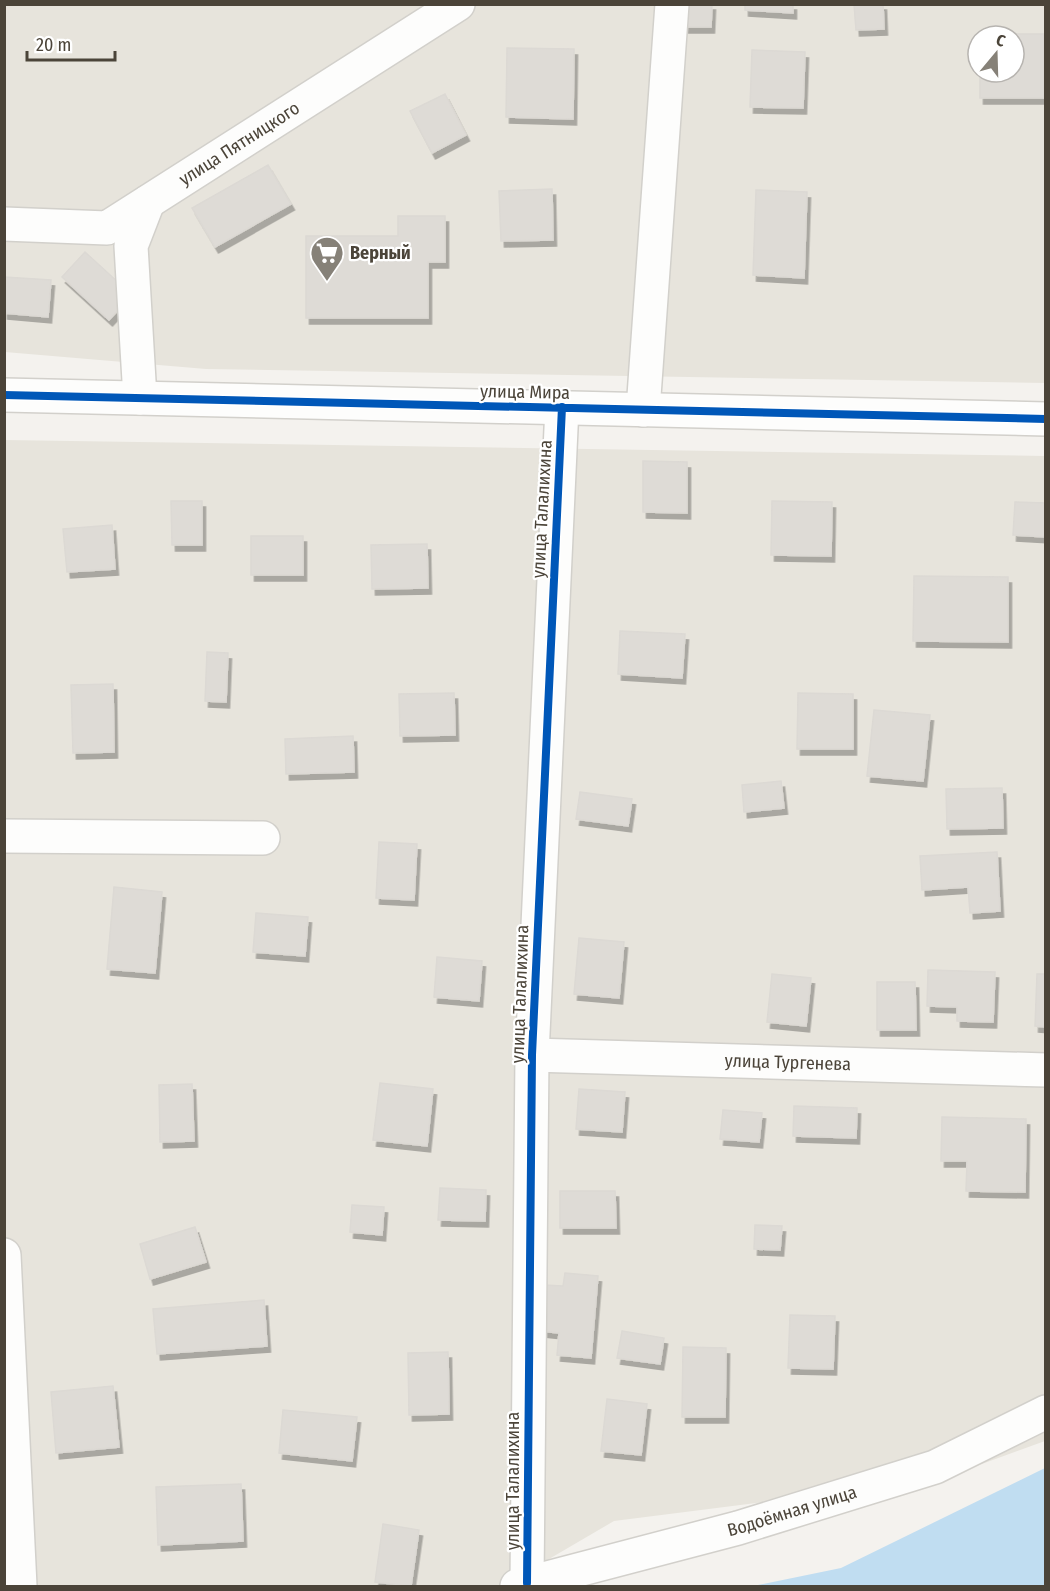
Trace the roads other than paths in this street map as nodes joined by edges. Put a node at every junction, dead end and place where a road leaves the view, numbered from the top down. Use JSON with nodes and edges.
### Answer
{"nodes":[{"id":1,"x":458,"y":4,"type":"edge"},
{"id":2,"x":672,"y":4,"type":"edge"},
{"id":3,"x":148,"y":202,"type":"junction"},
{"id":4,"x":4,"y":224,"type":"edge"},
{"id":5,"x":4,"y":395,"type":"edge"},
{"id":6,"x":140,"y":398,"type":"junction"},
{"id":7,"x":562,"y":407,"type":"junction"},
{"id":8,"x":643,"y":410,"type":"junction"},
{"id":9,"x":1046,"y":419,"type":"edge"},
{"id":10,"x":4,"y":836,"type":"edge"},
{"id":11,"x":262,"y":838,"type":"dead end"},
{"id":12,"x":532,"y":1055,"type":"junction"},
{"id":13,"x":1046,"y":1070,"type":"edge"},
{"id":14,"x":4,"y":1255,"type":"edge"},
{"id":15,"x":6,"y":1329,"type":"edge"},
{"id":16,"x":1046,"y":1412,"type":"edge"},
{"id":17,"x":522,"y":1585,"type":"edge"},
{"id":18,"x":20,"y":1587,"type":"edge"}],
"edges":[{"from":1,"to":3,"type":"street","name":"улица Пятницкого"},
{"from":2,"to":8,"type":"street"},
{"from":3,"to":4,"type":"street","name":"улица Пятницкого"},
{"from":3,"to":6,"type":"street"},
{"from":5,"to":6,"type":"street","name":"улица Мира"},
{"from":6,"to":7,"type":"street","name":"улица Мира"},
{"from":7,"to":8,"type":"street","name":"улица Мира"},
{"from":7,"to":12,"type":"street","name":"улица Талалихина"},
{"from":8,"to":9,"type":"street","name":"улица Мира"},
{"from":10,"to":11,"type":"street"},
{"from":12,"to":13,"type":"street","name":"улица Тургенева"},
{"from":12,"to":17,"type":"street","name":"улица Талалихина"},
{"from":14,"to":15,"type":"street"},
{"from":15,"to":18,"type":"street"},
{"from":16,"to":17,"type":"street","name":"Водоёмная улица"}]}
